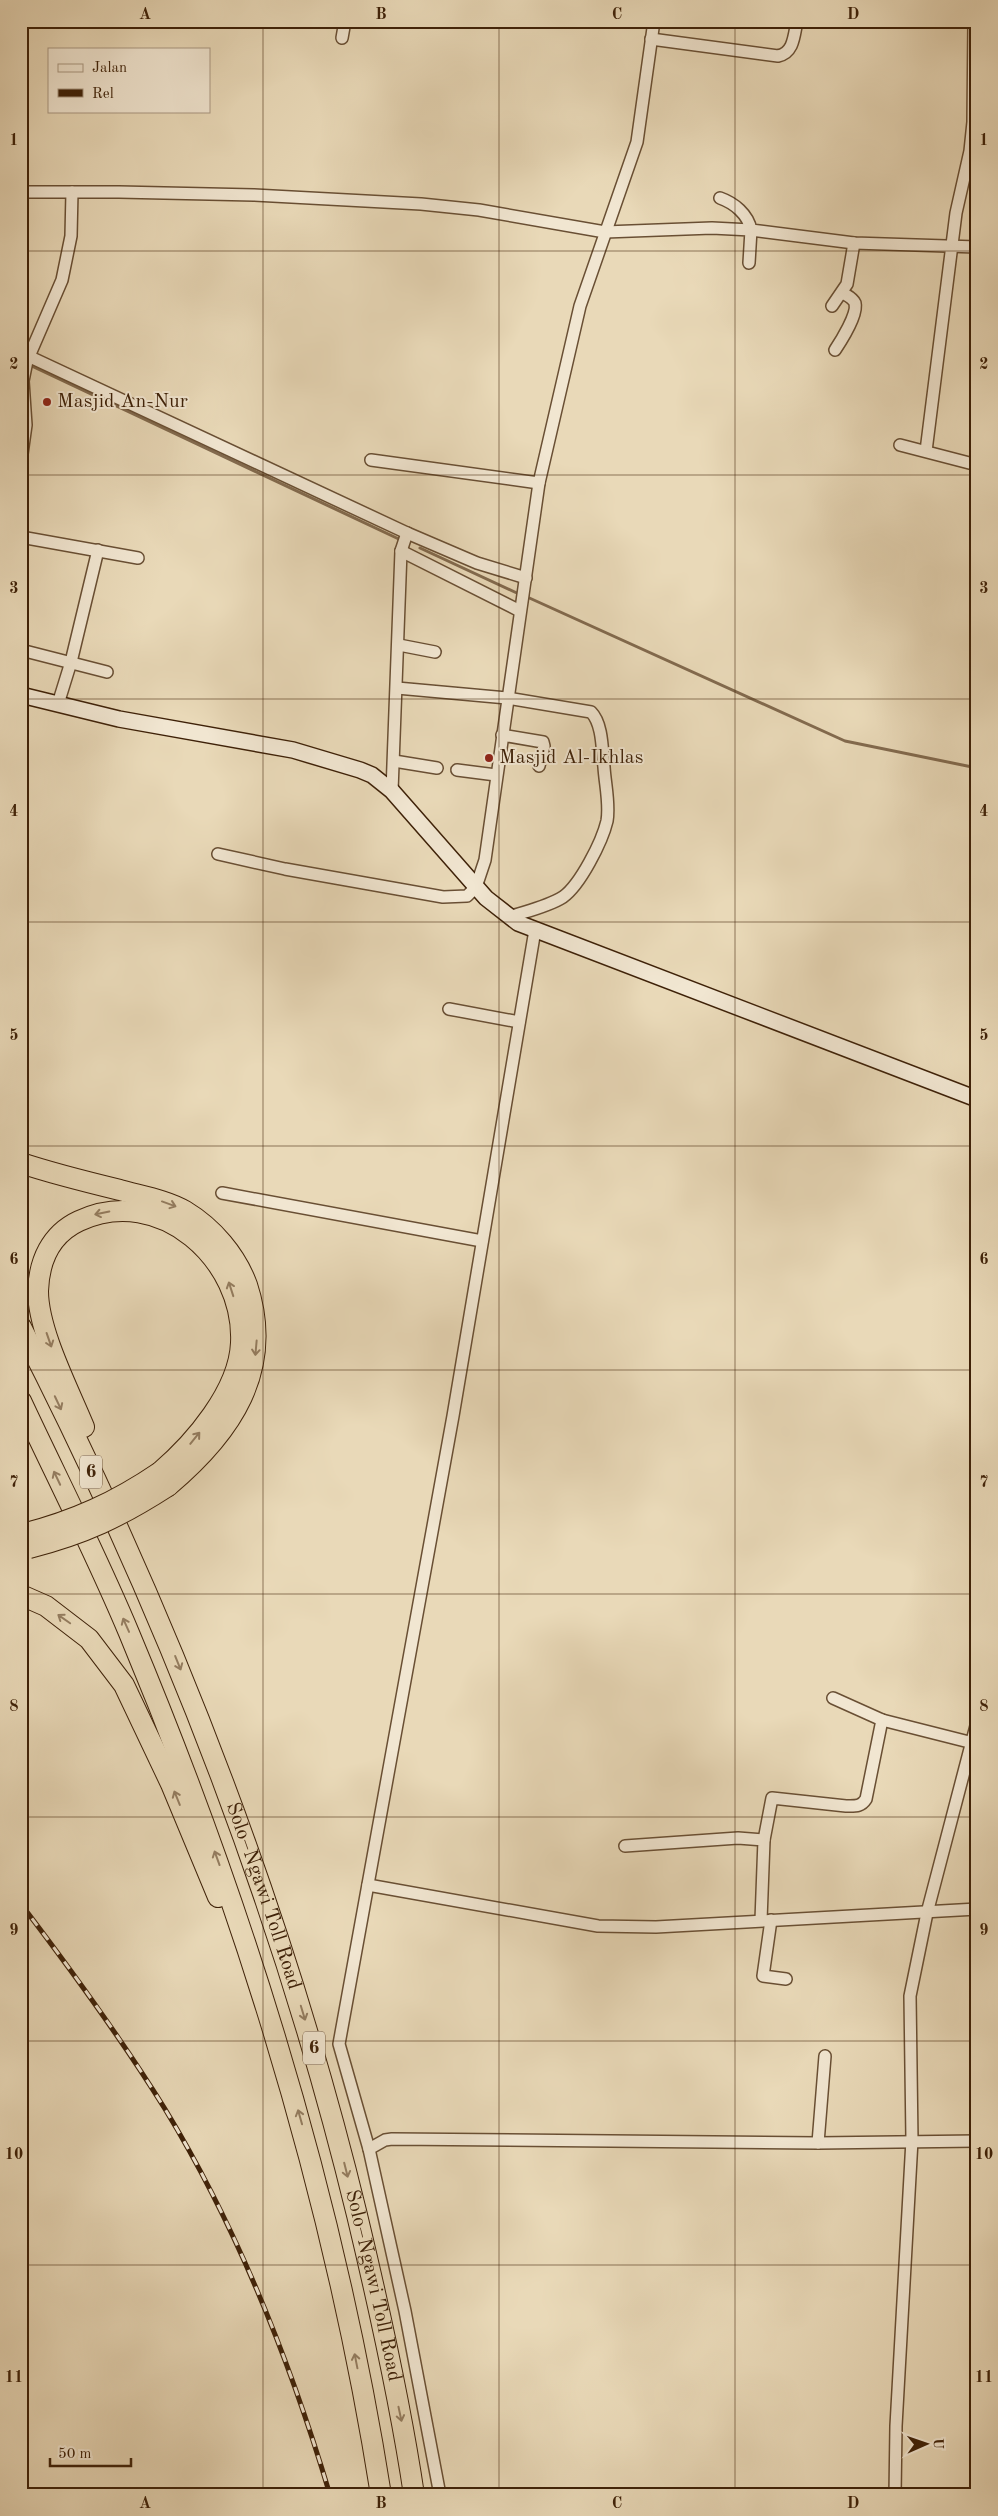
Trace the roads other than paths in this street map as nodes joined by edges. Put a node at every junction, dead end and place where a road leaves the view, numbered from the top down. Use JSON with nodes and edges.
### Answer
{"nodes":[{"id":1,"x":344,"y":21,"type":"edge"},
{"id":2,"x":654,"y":21,"type":"edge"},
{"id":3,"x":797,"y":21,"type":"edge"},
{"id":4,"x":974,"y":21,"type":"edge"},
{"id":5,"x":342,"y":38,"type":"dead end"},
{"id":6,"x":651,"y":39,"type":"junction"},
{"id":7,"x":21,"y":192,"type":"edge"},
{"id":8,"x":72,"y":192,"type":"junction"},
{"id":9,"x":720,"y":198,"type":"dead end"},
{"id":10,"x":751,"y":230,"type":"junction"},
{"id":11,"x":605,"y":232,"type":"junction"},
{"id":12,"x":854,"y":243,"type":"junction"},
{"id":13,"x":977,"y":247,"type":"edge"},
{"id":14,"x":951,"y":248,"type":"junction"},
{"id":15,"x":749,"y":263,"type":"dead end"},
{"id":16,"x":842,"y":293,"type":"junction"},
{"id":17,"x":832,"y":306,"type":"dead end"},
{"id":18,"x":835,"y":350,"type":"dead end"},
{"id":19,"x":28,"y":358,"type":"junction"},
{"id":20,"x":900,"y":445,"type":"dead end"},
{"id":21,"x":926,"y":451,"type":"junction"},
{"id":22,"x":371,"y":460,"type":"dead end"},
{"id":23,"x":21,"y":461,"type":"edge"},
{"id":24,"x":977,"y":465,"type":"edge"},
{"id":25,"x":539,"y":483,"type":"junction"},
{"id":26,"x":21,"y":537,"type":"edge"},
{"id":27,"x":403,"y":542,"type":"junction"},
{"id":28,"x":98,"y":550,"type":"junction"},
{"id":29,"x":138,"y":558,"type":"dead end"},
{"id":30,"x":526,"y":578,"type":"junction"},
{"id":31,"x":520,"y":607,"type":"junction"},
{"id":32,"x":399,"y":644,"type":"junction"},
{"id":33,"x":21,"y":650,"type":"edge"},
{"id":34,"x":435,"y":652,"type":"dead end"},
{"id":35,"x":71,"y":662,"type":"junction"},
{"id":36,"x":107,"y":672,"type":"dead end"},
{"id":37,"x":397,"y":688,"type":"junction"},
{"id":38,"x":21,"y":695,"type":"edge"},
{"id":39,"x":507,"y":698,"type":"junction"},
{"id":40,"x":58,"y":704,"type":"junction"},
{"id":41,"x":502,"y":735,"type":"junction"},
{"id":42,"x":394,"y":761,"type":"junction"},
{"id":43,"x":540,"y":766,"type":"dead end"},
{"id":44,"x":437,"y":768,"type":"dead end"},
{"id":45,"x":457,"y":770,"type":"dead end"},
{"id":46,"x":496,"y":775,"type":"junction"},
{"id":47,"x":392,"y":791,"type":"junction"},
{"id":48,"x":218,"y":854,"type":"dead end"},
{"id":49,"x":476,"y":887,"type":"junction"},
{"id":50,"x":509,"y":917,"type":"junction"},
{"id":51,"x":535,"y":930,"type":"junction"},
{"id":52,"x":449,"y":1009,"type":"dead end"},
{"id":53,"x":520,"y":1022,"type":"junction"},
{"id":54,"x":977,"y":1099,"type":"edge"},
{"id":55,"x":21,"y":1163,"type":"edge"},
{"id":56,"x":222,"y":1193,"type":"dead end"},
{"id":57,"x":482,"y":1242,"type":"junction"},
{"id":58,"x":21,"y":1327,"type":"edge"},
{"id":59,"x":21,"y":1401,"type":"edge"},
{"id":60,"x":164,"y":1479,"type":"junction"},
{"id":61,"x":24,"y":1541,"type":"edge"},
{"id":62,"x":21,"y":1595,"type":"edge"},
{"id":63,"x":159,"y":1618,"type":"junction"},
{"id":64,"x":833,"y":1698,"type":"dead end"},
{"id":65,"x":882,"y":1720,"type":"junction"},
{"id":66,"x":977,"y":1722,"type":"edge"},
{"id":67,"x":973,"y":1743,"type":"junction"},
{"id":68,"x":764,"y":1840,"type":"junction"},
{"id":69,"x":625,"y":1846,"type":"dead end"},
{"id":70,"x":368,"y":1885,"type":"junction"},
{"id":71,"x":977,"y":1910,"type":"edge"},
{"id":72,"x":927,"y":1913,"type":"junction"},
{"id":73,"x":766,"y":1920,"type":"junction"},
{"id":74,"x":786,"y":1979,"type":"dead end"},
{"id":75,"x":276,"y":2037,"type":"junction"},
{"id":76,"x":825,"y":2056,"type":"dead end"},
{"id":77,"x":912,"y":2140,"type":"junction"},
{"id":78,"x":977,"y":2141,"type":"edge"},
{"id":79,"x":818,"y":2143,"type":"junction"},
{"id":80,"x":369,"y":2149,"type":"junction"},
{"id":81,"x":381,"y":2495,"type":"edge"},
{"id":82,"x":414,"y":2495,"type":"edge"},
{"id":83,"x":440,"y":2495,"type":"edge"},
{"id":84,"x":895,"y":2495,"type":"edge"}],
"edges":[{"from":1,"to":5,"type":"street"},
{"from":2,"to":6,"type":"street"},
{"from":3,"to":6,"type":"street"},
{"from":4,"to":14,"type":"street"},
{"from":6,"to":11,"type":"street"},
{"from":7,"to":8,"type":"street"},
{"from":8,"to":11,"type":"street"},
{"from":8,"to":19,"type":"street"},
{"from":9,"to":10,"type":"street"},
{"from":10,"to":11,"type":"street"},
{"from":10,"to":12,"type":"street"},
{"from":10,"to":15,"type":"street"},
{"from":11,"to":25,"type":"street"},
{"from":12,"to":14,"type":"street"},
{"from":12,"to":16,"type":"street"},
{"from":13,"to":14,"type":"street"},
{"from":14,"to":21,"type":"street"},
{"from":16,"to":17,"type":"street"},
{"from":16,"to":18,"type":"street"},
{"from":19,"to":23,"type":"street"},
{"from":19,"to":27,"type":"street"},
{"from":20,"to":21,"type":"street"},
{"from":21,"to":24,"type":"street"},
{"from":22,"to":25,"type":"street"},
{"from":25,"to":30,"type":"street"},
{"from":26,"to":28,"type":"street"},
{"from":27,"to":30,"type":"street"},
{"from":27,"to":31,"type":"street"},
{"from":27,"to":32,"type":"street"},
{"from":28,"to":29,"type":"street"},
{"from":28,"to":35,"type":"street"},
{"from":30,"to":31,"type":"street"},
{"from":31,"to":39,"type":"street"},
{"from":32,"to":34,"type":"street"},
{"from":32,"to":37,"type":"street"},
{"from":33,"to":35,"type":"street"},
{"from":35,"to":36,"type":"street"},
{"from":35,"to":40,"type":"street"},
{"from":37,"to":39,"type":"street"},
{"from":37,"to":42,"type":"street"},
{"from":38,"to":40,"type":"main road"},
{"from":39,"to":41,"type":"street"},
{"from":39,"to":50,"type":"street"},
{"from":40,"to":47,"type":"main road"},
{"from":41,"to":43,"type":"street"},
{"from":41,"to":46,"type":"street"},
{"from":42,"to":44,"type":"street"},
{"from":42,"to":47,"type":"street"},
{"from":45,"to":46,"type":"street"},
{"from":46,"to":49,"type":"street"},
{"from":47,"to":49,"type":"main road"},
{"from":48,"to":49,"type":"street"},
{"from":49,"to":50,"type":"main road"},
{"from":50,"to":51,"type":"main road"},
{"from":51,"to":53,"type":"street"},
{"from":51,"to":54,"type":"main road"},
{"from":52,"to":53,"type":"street"},
{"from":53,"to":57,"type":"street"},
{"from":55,"to":60,"type":"highway","one_way":true},
{"from":56,"to":57,"type":"street"},
{"from":57,"to":70,"type":"street"},
{"from":58,"to":63,"type":"highway","name":"Solo–Ngawi Toll Road","number":"6","one_way":true},
{"from":75,"to":59,"type":"highway","name":"Solo–Ngawi Toll Road","number":"6","one_way":true},
{"from":60,"to":61,"type":"highway","bridge":true},
{"from":60,"to":63,"type":"highway","one_way":true},
{"from":75,"to":62,"type":"highway","one_way":true},
{"from":63,"to":82,"type":"highway","name":"Solo–Ngawi Toll Road","number":"6","one_way":true},
{"from":64,"to":65,"type":"street"},
{"from":65,"to":67,"type":"street"},
{"from":65,"to":68,"type":"street"},
{"from":66,"to":67,"type":"street"},
{"from":67,"to":72,"type":"street"},
{"from":68,"to":69,"type":"street"},
{"from":68,"to":73,"type":"street"},
{"from":70,"to":73,"type":"street"},
{"from":70,"to":80,"type":"street"},
{"from":71,"to":72,"type":"street"},
{"from":72,"to":73,"type":"street"},
{"from":72,"to":77,"type":"street"},
{"from":73,"to":74,"type":"street"},
{"from":81,"to":75,"type":"highway","name":"Solo–Ngawi Toll Road","number":"6","one_way":true},
{"from":76,"to":79,"type":"street"},
{"from":77,"to":78,"type":"street"},
{"from":77,"to":79,"type":"street"},
{"from":77,"to":84,"type":"street"},
{"from":79,"to":80,"type":"street"},
{"from":80,"to":83,"type":"street"}]}
